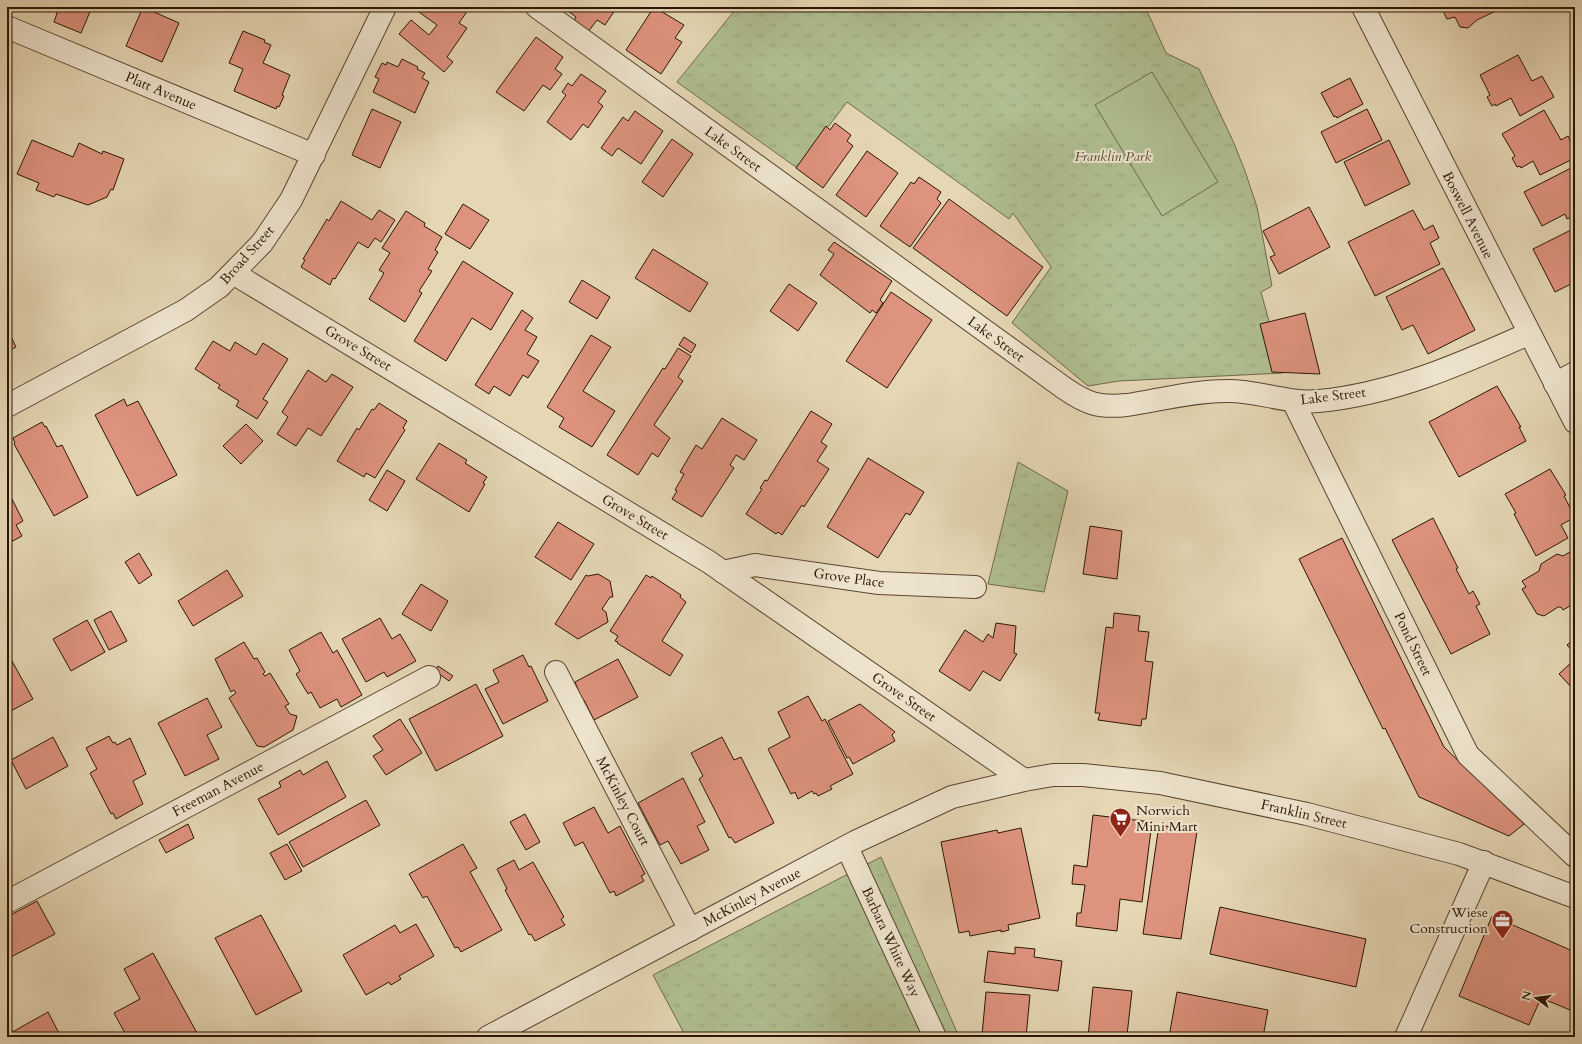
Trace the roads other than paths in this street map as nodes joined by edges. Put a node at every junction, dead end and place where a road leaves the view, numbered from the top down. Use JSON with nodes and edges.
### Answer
{"nodes":[{"id":1,"x":386,"y":7,"type":"edge"},
{"id":2,"x":537,"y":7,"type":"edge"},
{"id":3,"x":1363,"y":7,"type":"edge"},
{"id":4,"x":7,"y":27,"type":"edge"},
{"id":5,"x":314,"y":155,"type":"junction"},
{"id":6,"x":233,"y":272,"type":"junction"},
{"id":7,"x":1528,"y":334,"type":"junction"},
{"id":8,"x":1575,"y":373,"type":"edge"},
{"id":9,"x":1555,"y":384,"type":"junction"},
{"id":10,"x":1293,"y":401,"type":"junction"},
{"id":11,"x":7,"y":406,"type":"edge"},
{"id":12,"x":1575,"y":422,"type":"edge"},
{"id":13,"x":723,"y":572,"type":"junction"},
{"id":14,"x":975,"y":587,"type":"dead end"},
{"id":15,"x":556,"y":672,"type":"dead end"},
{"id":16,"x":429,"y":677,"type":"dead end"},
{"id":17,"x":1024,"y":780,"type":"junction"},
{"id":18,"x":847,"y":847,"type":"junction"},
{"id":19,"x":1575,"y":856,"type":"edge"},
{"id":20,"x":1484,"y":862,"type":"junction"},
{"id":21,"x":1575,"y":897,"type":"edge"},
{"id":22,"x":7,"y":902,"type":"edge"},
{"id":23,"x":690,"y":930,"type":"junction"},
{"id":24,"x":488,"y":1037,"type":"edge"},
{"id":25,"x":936,"y":1037,"type":"edge"},
{"id":26,"x":1406,"y":1037,"type":"edge"}],
"edges":[{"from":1,"to":5,"type":"street","name":"Broad Street"},
{"from":2,"to":10,"type":"street","name":"Lake Street"},
{"from":3,"to":7,"type":"street","name":"Boswell Avenue"},
{"from":4,"to":5,"type":"street","name":"Platt Avenue"},
{"from":5,"to":6,"type":"street","name":"Broad Street"},
{"from":6,"to":11,"type":"street","name":"Broad Street"},
{"from":6,"to":13,"type":"street","name":"Grove Street"},
{"from":7,"to":9,"type":"street","name":"Boswell Avenue"},
{"from":7,"to":10,"type":"street","name":"Lake Street"},
{"from":8,"to":9,"type":"street"},
{"from":9,"to":12,"type":"street","name":"Boswell Avenue"},
{"from":10,"to":19,"type":"street","name":"Pond Street"},
{"from":13,"to":14,"type":"street","name":"Grove Place"},
{"from":13,"to":17,"type":"street","name":"Grove Street"},
{"from":15,"to":23,"type":"street","name":"McKinley Court"},
{"from":16,"to":22,"type":"street","name":"Freeman Avenue"},
{"from":17,"to":18,"type":"street","name":"McKinley Avenue"},
{"from":17,"to":20,"type":"street","name":"Franklin Street"},
{"from":18,"to":23,"type":"street","name":"McKinley Avenue"},
{"from":18,"to":25,"type":"street","name":"Barbara White Way"},
{"from":20,"to":21,"type":"street","name":"Franklin Street"},
{"from":20,"to":26,"type":"street"},
{"from":23,"to":24,"type":"street","name":"McKinley Avenue"}]}
